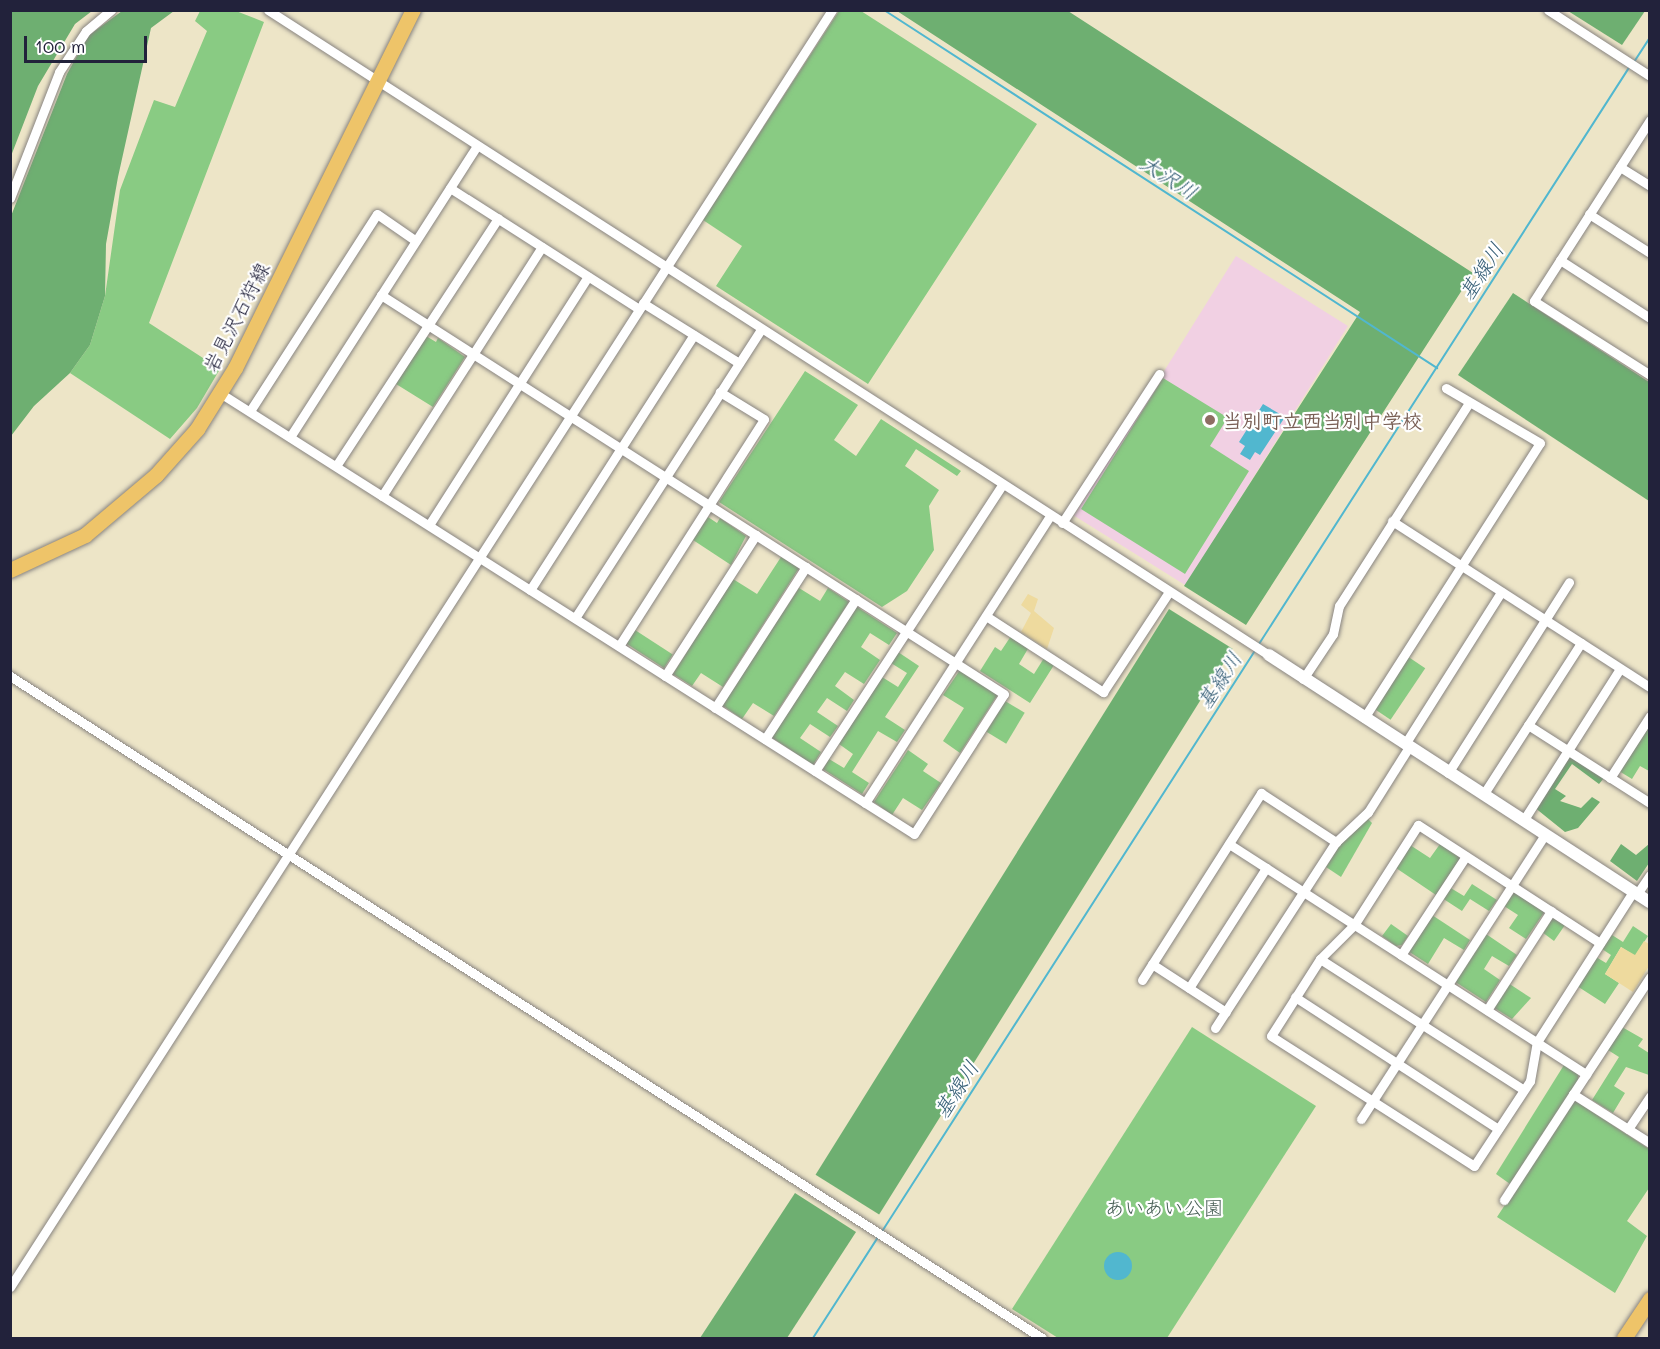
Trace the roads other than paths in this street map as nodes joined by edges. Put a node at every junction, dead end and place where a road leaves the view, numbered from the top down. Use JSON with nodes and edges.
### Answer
{"nodes":[{"id":1,"x":111,"y":10,"type":"edge"},
{"id":2,"x":268,"y":10,"type":"edge"},
{"id":3,"x":413,"y":10,"type":"edge"},
{"id":4,"x":831,"y":10,"type":"edge"},
{"id":5,"x":1548,"y":10,"type":"edge"},
{"id":6,"x":1650,"y":76,"type":"edge"},
{"id":7,"x":378,"y":82,"type":"junction"},
{"id":8,"x":1649,"y":123,"type":"edge"},
{"id":9,"x":477,"y":146,"type":"junction"},
{"id":10,"x":1620,"y":167,"type":"junction"},
{"id":11,"x":1650,"y":186,"type":"edge"},
{"id":12,"x":450,"y":188,"type":"junction"},
{"id":13,"x":10,"y":198,"type":"edge"},
{"id":14,"x":1589,"y":214,"type":"junction"},
{"id":15,"x":498,"y":218,"type":"junction"},
{"id":16,"x":416,"y":241,"type":"junction"},
{"id":17,"x":542,"y":247,"type":"junction"},
{"id":18,"x":1650,"y":253,"type":"edge"},
{"id":19,"x":1560,"y":260,"type":"junction"},
{"id":20,"x":666,"y":268,"type":"junction"},
{"id":21,"x":588,"y":276,"type":"junction"},
{"id":22,"x":381,"y":295,"type":"junction"},
{"id":23,"x":641,"y":306,"type":"junction"},
{"id":24,"x":1650,"y":318,"type":"edge"},
{"id":25,"x":428,"y":325,"type":"junction"},
{"id":26,"x":760,"y":329,"type":"junction"},
{"id":27,"x":694,"y":335,"type":"junction"},
{"id":28,"x":473,"y":354,"type":"junction"},
{"id":29,"x":739,"y":363,"type":"junction"},
{"id":30,"x":1159,"y":374,"type":"dead end"},
{"id":31,"x":1650,"y":375,"type":"edge"},
{"id":32,"x":519,"y":383,"type":"junction"},
{"id":33,"x":1446,"y":388,"type":"dead end"},
{"id":34,"x":720,"y":392,"type":"junction"},
{"id":35,"x":220,"y":393,"type":"junction"},
{"id":36,"x":1467,"y":404,"type":"junction"},
{"id":37,"x":249,"y":411,"type":"junction"},
{"id":38,"x":570,"y":416,"type":"junction"},
{"id":39,"x":290,"y":437,"type":"junction"},
{"id":40,"x":621,"y":448,"type":"junction"},
{"id":41,"x":336,"y":466,"type":"junction"},
{"id":42,"x":665,"y":477,"type":"junction"},
{"id":43,"x":1002,"y":485,"type":"junction"},
{"id":44,"x":382,"y":496,"type":"junction"},
{"id":45,"x":709,"y":505,"type":"junction"},
{"id":46,"x":1050,"y":516,"type":"junction"},
{"id":47,"x":1392,"y":521,"type":"junction"},
{"id":48,"x":1062,"y":523,"type":"junction"},
{"id":49,"x":429,"y":525,"type":"junction"},
{"id":50,"x":756,"y":535,"type":"junction"},
{"id":51,"x":479,"y":558,"type":"junction"},
{"id":52,"x":1461,"y":566,"type":"junction"},
{"id":53,"x":806,"y":567,"type":"junction"},
{"id":54,"x":10,"y":570,"type":"edge"},
{"id":55,"x":1569,"y":582,"type":"dead end"},
{"id":56,"x":530,"y":590,"type":"junction"},
{"id":57,"x":1168,"y":592,"type":"junction"},
{"id":58,"x":1501,"y":592,"type":"junction"},
{"id":59,"x":856,"y":599,"type":"junction"},
{"id":60,"x":986,"y":616,"type":"junction"},
{"id":61,"x":575,"y":618,"type":"junction"},
{"id":62,"x":1546,"y":620,"type":"junction"},
{"id":63,"x":905,"y":630,"type":"junction"},
{"id":64,"x":1581,"y":643,"type":"junction"},
{"id":65,"x":619,"y":646,"type":"junction"},
{"id":66,"x":1269,"y":655,"type":"joint"},
{"id":67,"x":956,"y":663,"type":"junction"},
{"id":68,"x":1620,"y":669,"type":"junction"},
{"id":69,"x":10,"y":676,"type":"edge"},
{"id":70,"x":665,"y":676,"type":"junction"},
{"id":71,"x":1303,"y":679,"type":"junction"},
{"id":72,"x":1650,"y":687,"type":"edge"},
{"id":73,"x":715,"y":708,"type":"junction"},
{"id":74,"x":1650,"y":716,"type":"edge"},
{"id":75,"x":1364,"y":718,"type":"junction"},
{"id":76,"x":1528,"y":725,"type":"junction"},
{"id":77,"x":765,"y":739,"type":"junction"},
{"id":78,"x":1407,"y":746,"type":"junction"},
{"id":79,"x":1568,"y":751,"type":"junction"},
{"id":80,"x":815,"y":771,"type":"junction"},
{"id":81,"x":1449,"y":773,"type":"junction"},
{"id":82,"x":1610,"y":778,"type":"junction"},
{"id":83,"x":1483,"y":795,"type":"junction"},
{"id":84,"x":865,"y":803,"type":"junction"},
{"id":85,"x":1650,"y":803,"type":"edge"},
{"id":86,"x":1523,"y":821,"type":"junction"},
{"id":87,"x":1545,"y":835,"type":"junction"},
{"id":88,"x":1336,"y":842,"type":"junction"},
{"id":89,"x":1229,"y":844,"type":"junction"},
{"id":90,"x":289,"y":854,"type":"junction"},
{"id":91,"x":1466,"y":856,"type":"junction"},
{"id":92,"x":1266,"y":868,"type":"junction"},
{"id":93,"x":1650,"y":875,"type":"edge"},
{"id":94,"x":1512,"y":886,"type":"junction"},
{"id":95,"x":1303,"y":892,"type":"junction"},
{"id":96,"x":1635,"y":893,"type":"junction"},
{"id":97,"x":1650,"y":902,"type":"edge"},
{"id":98,"x":1551,"y":911,"type":"junction"},
{"id":99,"x":1354,"y":925,"type":"junction"},
{"id":100,"x":1600,"y":943,"type":"junction"},
{"id":101,"x":1401,"y":955,"type":"junction"},
{"id":102,"x":1320,"y":959,"type":"junction"},
{"id":103,"x":1152,"y":964,"type":"junction"},
{"id":104,"x":1650,"y":977,"type":"edge"},
{"id":105,"x":1142,"y":980,"type":"dead end"},
{"id":106,"x":1448,"y":985,"type":"junction"},
{"id":107,"x":1189,"y":988,"type":"junction"},
{"id":108,"x":1295,"y":997,"type":"junction"},
{"id":109,"x":1487,"y":1010,"type":"junction"},
{"id":110,"x":1226,"y":1012,"type":"junction"},
{"id":111,"x":1422,"y":1025,"type":"junction"},
{"id":112,"x":1215,"y":1028,"type":"dead end"},
{"id":113,"x":1537,"y":1042,"type":"junction"},
{"id":114,"x":1397,"y":1064,"type":"junction"},
{"id":115,"x":1586,"y":1074,"type":"junction"},
{"id":116,"x":1524,"y":1090,"type":"junction"},
{"id":117,"x":1573,"y":1094,"type":"junction"},
{"id":118,"x":1650,"y":1096,"type":"edge"},
{"id":119,"x":1373,"y":1101,"type":"junction"},
{"id":120,"x":1361,"y":1119,"type":"dead end"},
{"id":121,"x":1498,"y":1129,"type":"junction"},
{"id":122,"x":1628,"y":1129,"type":"junction"},
{"id":123,"x":1650,"y":1143,"type":"edge"},
{"id":124,"x":1504,"y":1200,"type":"dead end"},
{"id":125,"x":10,"y":1287,"type":"edge"},
{"id":126,"x":1650,"y":1299,"type":"edge"},
{"id":127,"x":1042,"y":1338,"type":"edge"},
{"id":128,"x":1624,"y":1338,"type":"edge"}],
"edges":[{"from":1,"to":13,"type":"street"},
{"from":2,"to":7,"type":"street"},
{"from":3,"to":7,"type":"main road","name":"岩見沢石狩線"},
{"from":4,"to":20,"type":"street"},
{"from":5,"to":6,"type":"street"},
{"from":7,"to":9,"type":"street"},
{"from":7,"to":35,"type":"main road","name":"岩見沢石狩線"},
{"from":8,"to":10,"type":"street"},
{"from":9,"to":12,"type":"street"},
{"from":9,"to":20,"type":"street"},
{"from":10,"to":11,"type":"street"},
{"from":10,"to":14,"type":"street"},
{"from":12,"to":15,"type":"street"},
{"from":12,"to":16,"type":"street"},
{"from":14,"to":18,"type":"street"},
{"from":14,"to":19,"type":"street"},
{"from":15,"to":17,"type":"street"},
{"from":15,"to":25,"type":"street"},
{"from":16,"to":22,"type":"street"},
{"from":16,"to":37,"type":"street"},
{"from":17,"to":21,"type":"street"},
{"from":17,"to":28,"type":"street"},
{"from":19,"to":24,"type":"street"},
{"from":19,"to":31,"type":"street"},
{"from":20,"to":23,"type":"street"},
{"from":20,"to":26,"type":"street"},
{"from":21,"to":23,"type":"street"},
{"from":21,"to":32,"type":"street"},
{"from":22,"to":25,"type":"street"},
{"from":22,"to":39,"type":"street"},
{"from":23,"to":27,"type":"street"},
{"from":23,"to":38,"type":"street"},
{"from":25,"to":28,"type":"street"},
{"from":25,"to":41,"type":"street"},
{"from":26,"to":29,"type":"street"},
{"from":26,"to":43,"type":"street"},
{"from":27,"to":29,"type":"street"},
{"from":27,"to":40,"type":"street"},
{"from":28,"to":32,"type":"street"},
{"from":28,"to":44,"type":"street"},
{"from":29,"to":34,"type":"street"},
{"from":30,"to":48,"type":"street"},
{"from":32,"to":38,"type":"street"},
{"from":32,"to":49,"type":"street"},
{"from":33,"to":36,"type":"street"},
{"from":34,"to":42,"type":"street"},
{"from":34,"to":45,"type":"street"},
{"from":35,"to":37,"type":"street"},
{"from":35,"to":54,"type":"main road","name":"岩見沢石狩線"},
{"from":36,"to":47,"type":"street"},
{"from":36,"to":52,"type":"street"},
{"from":37,"to":39,"type":"street"},
{"from":38,"to":40,"type":"street"},
{"from":38,"to":51,"type":"street"},
{"from":39,"to":41,"type":"street"},
{"from":40,"to":42,"type":"street"},
{"from":40,"to":56,"type":"street"},
{"from":41,"to":44,"type":"street"},
{"from":42,"to":45,"type":"street"},
{"from":42,"to":61,"type":"street"},
{"from":43,"to":46,"type":"street"},
{"from":43,"to":63,"type":"street"},
{"from":44,"to":49,"type":"street"},
{"from":45,"to":50,"type":"street"},
{"from":45,"to":65,"type":"street"},
{"from":46,"to":48,"type":"street"},
{"from":46,"to":60,"type":"street"},
{"from":47,"to":52,"type":"street"},
{"from":47,"to":71,"type":"street"},
{"from":48,"to":57,"type":"street"},
{"from":49,"to":51,"type":"street"},
{"from":50,"to":53,"type":"street"},
{"from":50,"to":70,"type":"street"},
{"from":51,"to":56,"type":"street"},
{"from":51,"to":90,"type":"street"},
{"from":52,"to":58,"type":"street"},
{"from":52,"to":75,"type":"street"},
{"from":53,"to":59,"type":"street"},
{"from":53,"to":73,"type":"street"},
{"from":55,"to":62,"type":"street"},
{"from":56,"to":61,"type":"street"},
{"from":57,"to":60,"type":"street"},
{"from":57,"to":66,"type":"street"},
{"from":58,"to":62,"type":"street"},
{"from":58,"to":78,"type":"street"},
{"from":59,"to":63,"type":"street"},
{"from":59,"to":77,"type":"street"},
{"from":60,"to":67,"type":"street"},
{"from":61,"to":65,"type":"street"},
{"from":62,"to":64,"type":"street"},
{"from":62,"to":81,"type":"street"},
{"from":63,"to":67,"type":"street"},
{"from":63,"to":80,"type":"street"},
{"from":64,"to":68,"type":"street"},
{"from":64,"to":76,"type":"street"},
{"from":65,"to":70,"type":"street"},
{"from":66,"to":71,"type":"street"},
{"from":67,"to":84,"type":"street"},
{"from":67,"to":84,"type":"street"},
{"from":68,"to":72,"type":"street"},
{"from":68,"to":79,"type":"street"},
{"from":69,"to":90,"type":"street"},
{"from":70,"to":73,"type":"street"},
{"from":71,"to":75,"type":"street"},
{"from":73,"to":77,"type":"street"},
{"from":74,"to":82,"type":"street"},
{"from":75,"to":78,"type":"street"},
{"from":76,"to":79,"type":"street"},
{"from":76,"to":83,"type":"street"},
{"from":77,"to":80,"type":"street"},
{"from":78,"to":81,"type":"street"},
{"from":78,"to":88,"type":"street"},
{"from":79,"to":82,"type":"street"},
{"from":79,"to":86,"type":"street"},
{"from":80,"to":84,"type":"street"},
{"from":81,"to":83,"type":"street"},
{"from":82,"to":85,"type":"street"},
{"from":83,"to":86,"type":"street"},
{"from":86,"to":87,"type":"street"},
{"from":87,"to":94,"type":"street"},
{"from":87,"to":96,"type":"street"},
{"from":88,"to":89,"type":"street"},
{"from":88,"to":95,"type":"street"},
{"from":89,"to":92,"type":"street"},
{"from":89,"to":103,"type":"street"},
{"from":90,"to":125,"type":"street"},
{"from":90,"to":127,"type":"street"},
{"from":91,"to":94,"type":"street"},
{"from":91,"to":99,"type":"street"},
{"from":91,"to":101,"type":"street"},
{"from":92,"to":95,"type":"street"},
{"from":92,"to":107,"type":"street"},
{"from":93,"to":96,"type":"street"},
{"from":94,"to":98,"type":"street"},
{"from":94,"to":106,"type":"street"},
{"from":95,"to":99,"type":"street"},
{"from":95,"to":110,"type":"street"},
{"from":96,"to":97,"type":"street"},
{"from":96,"to":100,"type":"street"},
{"from":98,"to":100,"type":"street"},
{"from":98,"to":109,"type":"street"},
{"from":99,"to":101,"type":"street"},
{"from":99,"to":102,"type":"street"},
{"from":100,"to":113,"type":"street"},
{"from":101,"to":106,"type":"street"},
{"from":102,"to":108,"type":"street"},
{"from":102,"to":111,"type":"street"},
{"from":103,"to":105,"type":"street"},
{"from":103,"to":107,"type":"street"},
{"from":104,"to":115,"type":"street"},
{"from":106,"to":109,"type":"street"},
{"from":106,"to":111,"type":"street"},
{"from":107,"to":110,"type":"street"},
{"from":108,"to":114,"type":"street"},
{"from":108,"to":119,"type":"street"},
{"from":109,"to":113,"type":"street"},
{"from":110,"to":112,"type":"street"},
{"from":111,"to":114,"type":"street"},
{"from":111,"to":116,"type":"street"},
{"from":113,"to":115,"type":"street"},
{"from":113,"to":116,"type":"street"},
{"from":114,"to":119,"type":"street"},
{"from":114,"to":121,"type":"street"},
{"from":115,"to":117,"type":"street"},
{"from":116,"to":121,"type":"street"},
{"from":117,"to":122,"type":"street"},
{"from":117,"to":124,"type":"street"},
{"from":118,"to":122,"type":"street"},
{"from":119,"to":120,"type":"street"},
{"from":119,"to":121,"type":"street"},
{"from":122,"to":123,"type":"street"},
{"from":126,"to":128,"type":"main road"}]}
